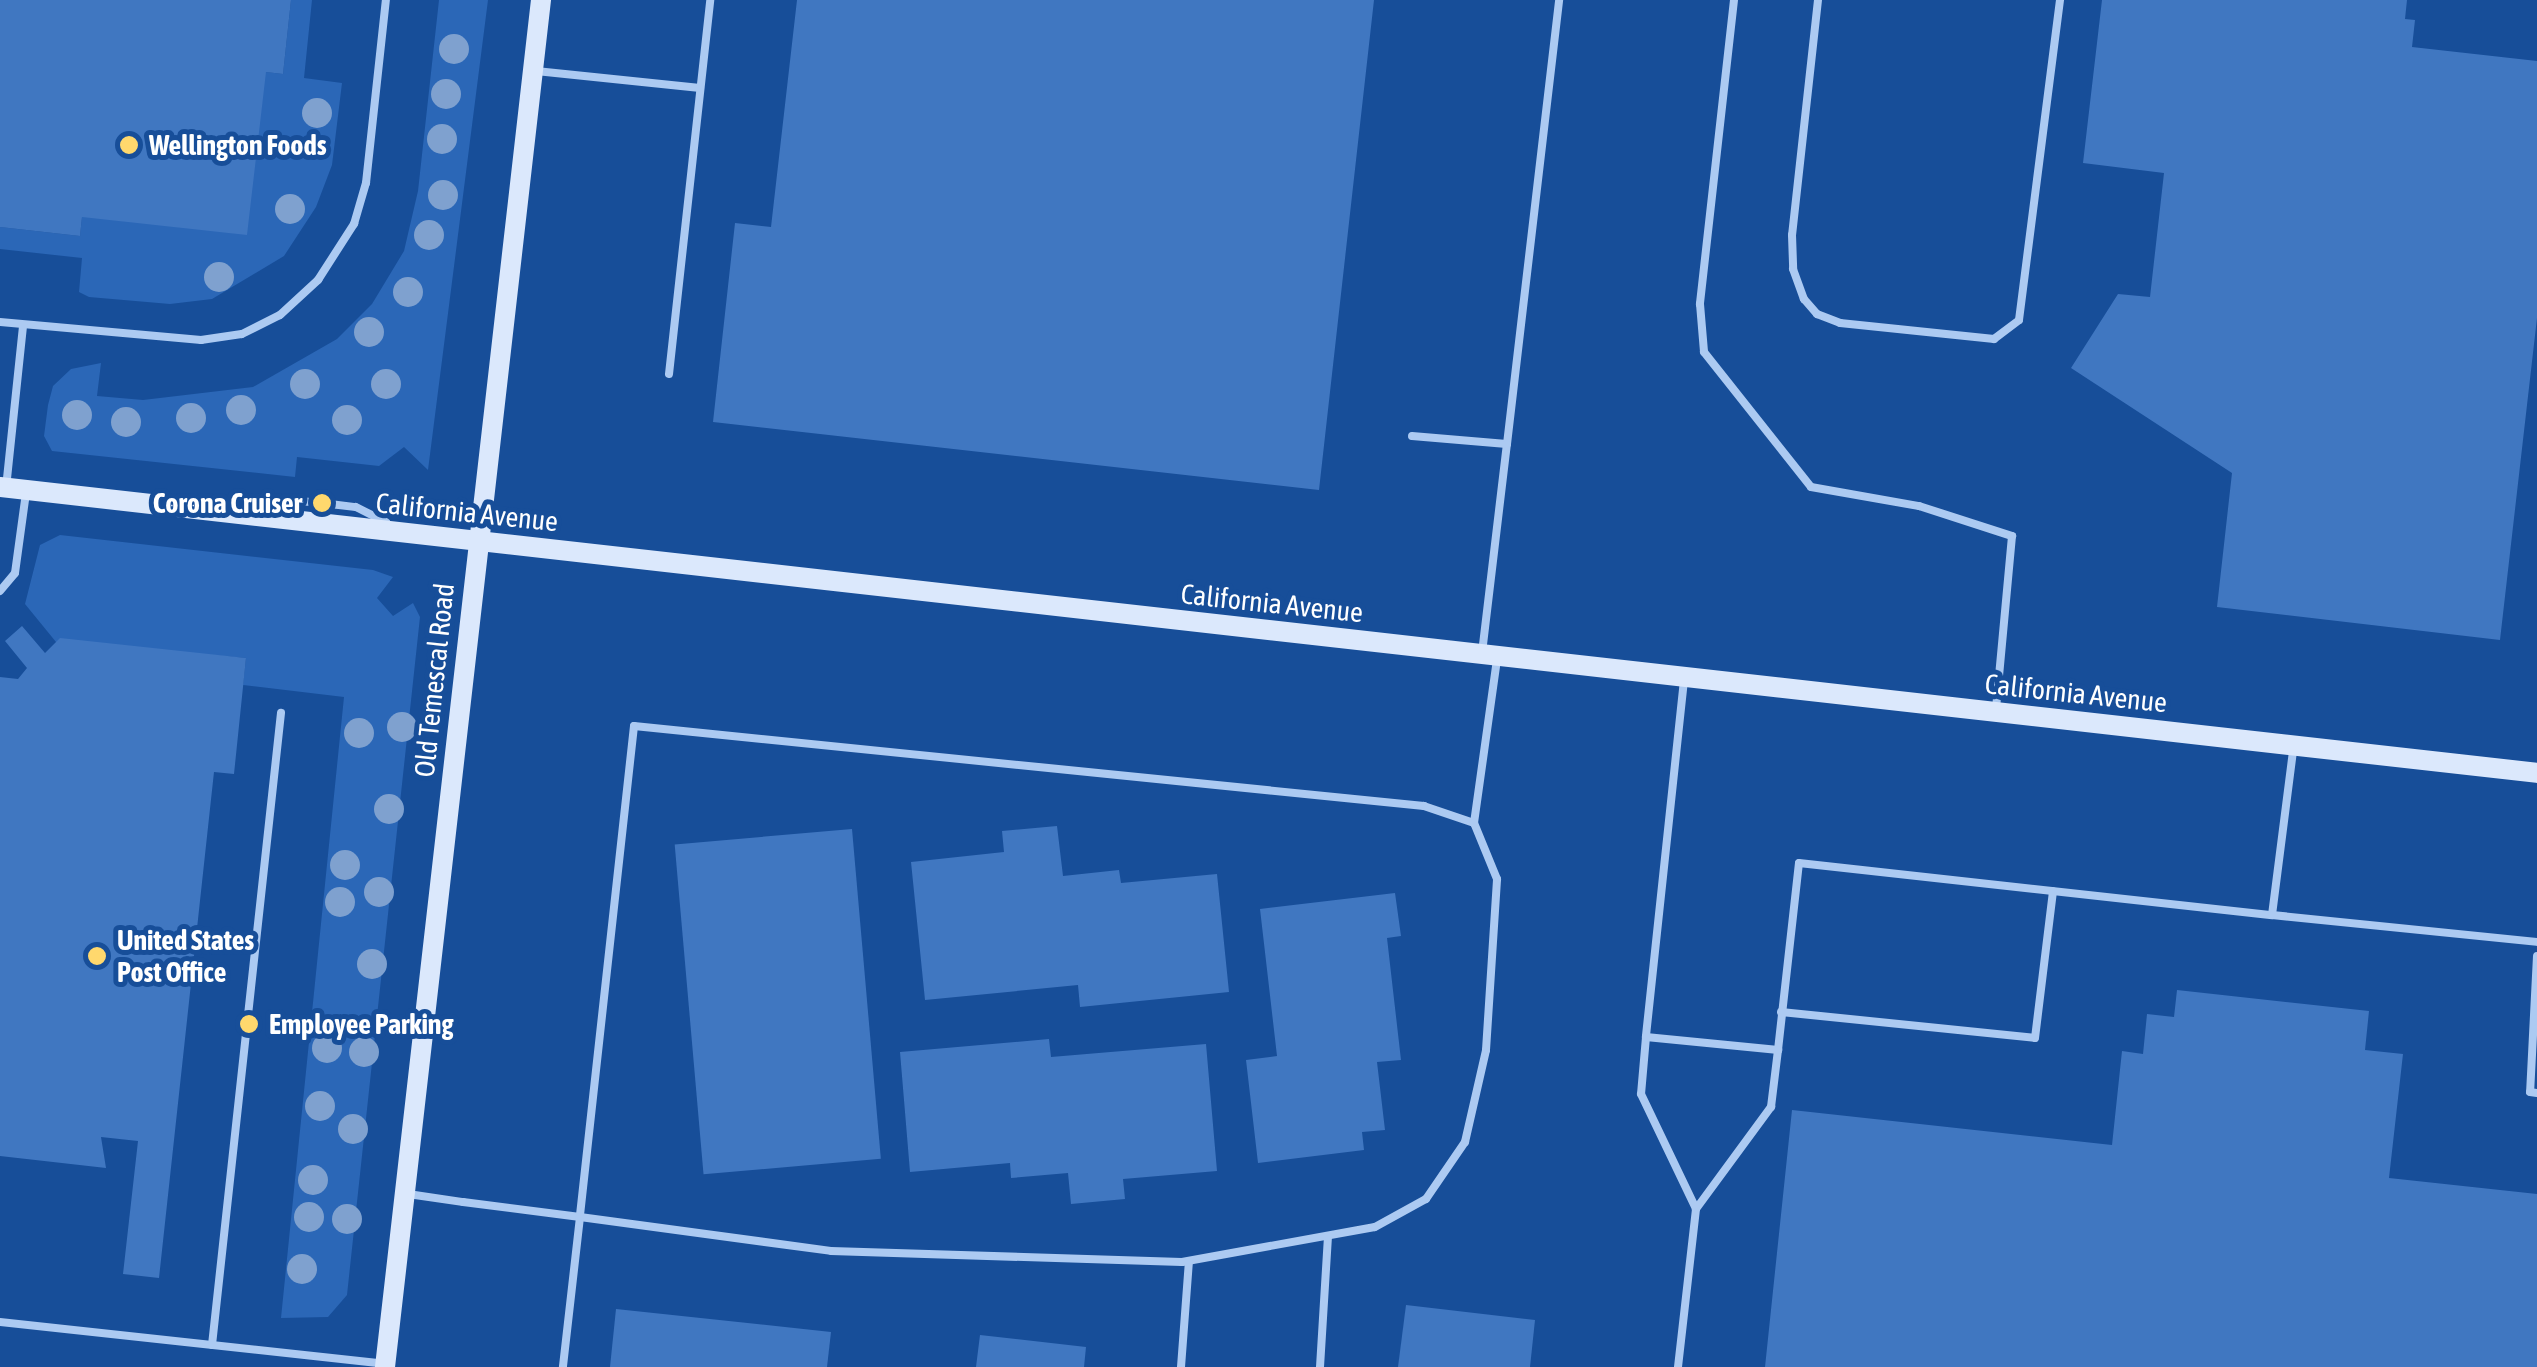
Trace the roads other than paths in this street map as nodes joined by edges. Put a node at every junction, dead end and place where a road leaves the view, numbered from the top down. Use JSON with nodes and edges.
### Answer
{"nodes":[{"id":1,"x":386,"y":0,"type":"edge"},
{"id":2,"x":541,"y":0,"type":"edge"},
{"id":3,"x":710,"y":0,"type":"edge"},
{"id":4,"x":1559,"y":0,"type":"edge"},
{"id":5,"x":1734,"y":0,"type":"edge"},
{"id":6,"x":1818,"y":0,"type":"edge"},
{"id":7,"x":2060,"y":0,"type":"edge"},
{"id":8,"x":532,"y":70,"type":"junction"},
{"id":9,"x":700,"y":88,"type":"junction"},
{"id":10,"x":0,"y":322,"type":"edge"},
{"id":11,"x":23,"y":325,"type":"junction"},
{"id":12,"x":669,"y":374,"type":"dead end"},
{"id":13,"x":1412,"y":436,"type":"dead end"},
{"id":14,"x":1507,"y":444,"type":"junction"},
{"id":15,"x":11,"y":488,"type":"edge"},
{"id":16,"x":478,"y":541,"type":"junction"},
{"id":17,"x":0,"y":591,"type":"edge"},
{"id":18,"x":1490,"y":655,"type":"junction"},
{"id":19,"x":1685,"y":676,"type":"junction"},
{"id":20,"x":1996,"y":712,"type":"junction"},
{"id":21,"x":281,"y":713,"type":"dead end"},
{"id":22,"x":2294,"y":745,"type":"junction"},
{"id":23,"x":2537,"y":773,"type":"edge"},
{"id":24,"x":1474,"y":823,"type":"junction"},
{"id":25,"x":2052,"y":891,"type":"junction"},
{"id":26,"x":2272,"y":915,"type":"junction"},
{"id":27,"x":2537,"y":942,"type":"edge"},
{"id":28,"x":2537,"y":956,"type":"edge"},
{"id":29,"x":1782,"y":1012,"type":"junction"},
{"id":30,"x":1646,"y":1036,"type":"junction"},
{"id":31,"x":1778,"y":1050,"type":"junction"},
{"id":32,"x":2537,"y":1093,"type":"edge"},
{"id":33,"x":404,"y":1194,"type":"junction"},
{"id":34,"x":1696,"y":1209,"type":"junction"},
{"id":35,"x":580,"y":1218,"type":"junction"},
{"id":36,"x":1328,"y":1236,"type":"junction"},
{"id":37,"x":1189,"y":1261,"type":"junction"},
{"id":38,"x":0,"y":1322,"type":"edge"},
{"id":39,"x":212,"y":1345,"type":"junction"},
{"id":40,"x":385,"y":1366,"type":"edge"},
{"id":41,"x":563,"y":1367,"type":"edge"},
{"id":42,"x":1181,"y":1367,"type":"edge"},
{"id":43,"x":1320,"y":1367,"type":"edge"},
{"id":44,"x":1678,"y":1367,"type":"edge"}],
"edges":[{"from":1,"to":11,"type":"lane"},
{"from":2,"to":8,"type":"main road","name":"Old Temescal Road"},
{"from":3,"to":9,"type":"lane"},
{"from":4,"to":14,"type":"lane"},
{"from":5,"to":20,"type":"lane"},
{"from":6,"to":7,"type":"lane"},
{"from":8,"to":9,"type":"lane"},
{"from":8,"to":16,"type":"main road","name":"Old Temescal Road"},
{"from":9,"to":12,"type":"lane"},
{"from":10,"to":11,"type":"lane"},
{"from":11,"to":15,"type":"lane"},
{"from":13,"to":14,"type":"lane"},
{"from":14,"to":18,"type":"lane"},
{"from":15,"to":16,"type":"main road","name":"California Avenue"},
{"from":15,"to":17,"type":"lane"},
{"from":16,"to":18,"type":"main road","name":"California Avenue"},
{"from":16,"to":33,"type":"main road","name":"Old Temescal Road"},
{"from":18,"to":19,"type":"main road","name":"California Avenue"},
{"from":18,"to":24,"type":"lane"},
{"from":19,"to":20,"type":"main road","name":"California Avenue"},
{"from":19,"to":30,"type":"lane"},
{"from":20,"to":22,"type":"main road","name":"California Avenue"},
{"from":21,"to":39,"type":"lane"},
{"from":22,"to":23,"type":"main road","name":"California Avenue"},
{"from":22,"to":26,"type":"lane"},
{"from":24,"to":35,"type":"lane"},
{"from":24,"to":36,"type":"lane"},
{"from":25,"to":26,"type":"lane"},
{"from":25,"to":29,"type":"lane"},
{"from":25,"to":29,"type":"lane"},
{"from":26,"to":27,"type":"lane"},
{"from":28,"to":32,"type":"lane"},
{"from":29,"to":31,"type":"lane"},
{"from":30,"to":31,"type":"lane"},
{"from":30,"to":34,"type":"lane"},
{"from":31,"to":34,"type":"lane"},
{"from":33,"to":35,"type":"lane"},
{"from":33,"to":40,"type":"main road","name":"Old Temescal Road"},
{"from":34,"to":44,"type":"lane"},
{"from":35,"to":37,"type":"lane"},
{"from":35,"to":41,"type":"lane"},
{"from":36,"to":37,"type":"lane"},
{"from":36,"to":43,"type":"lane"},
{"from":37,"to":42,"type":"lane"},
{"from":38,"to":39,"type":"lane"},
{"from":39,"to":40,"type":"lane"}]}
